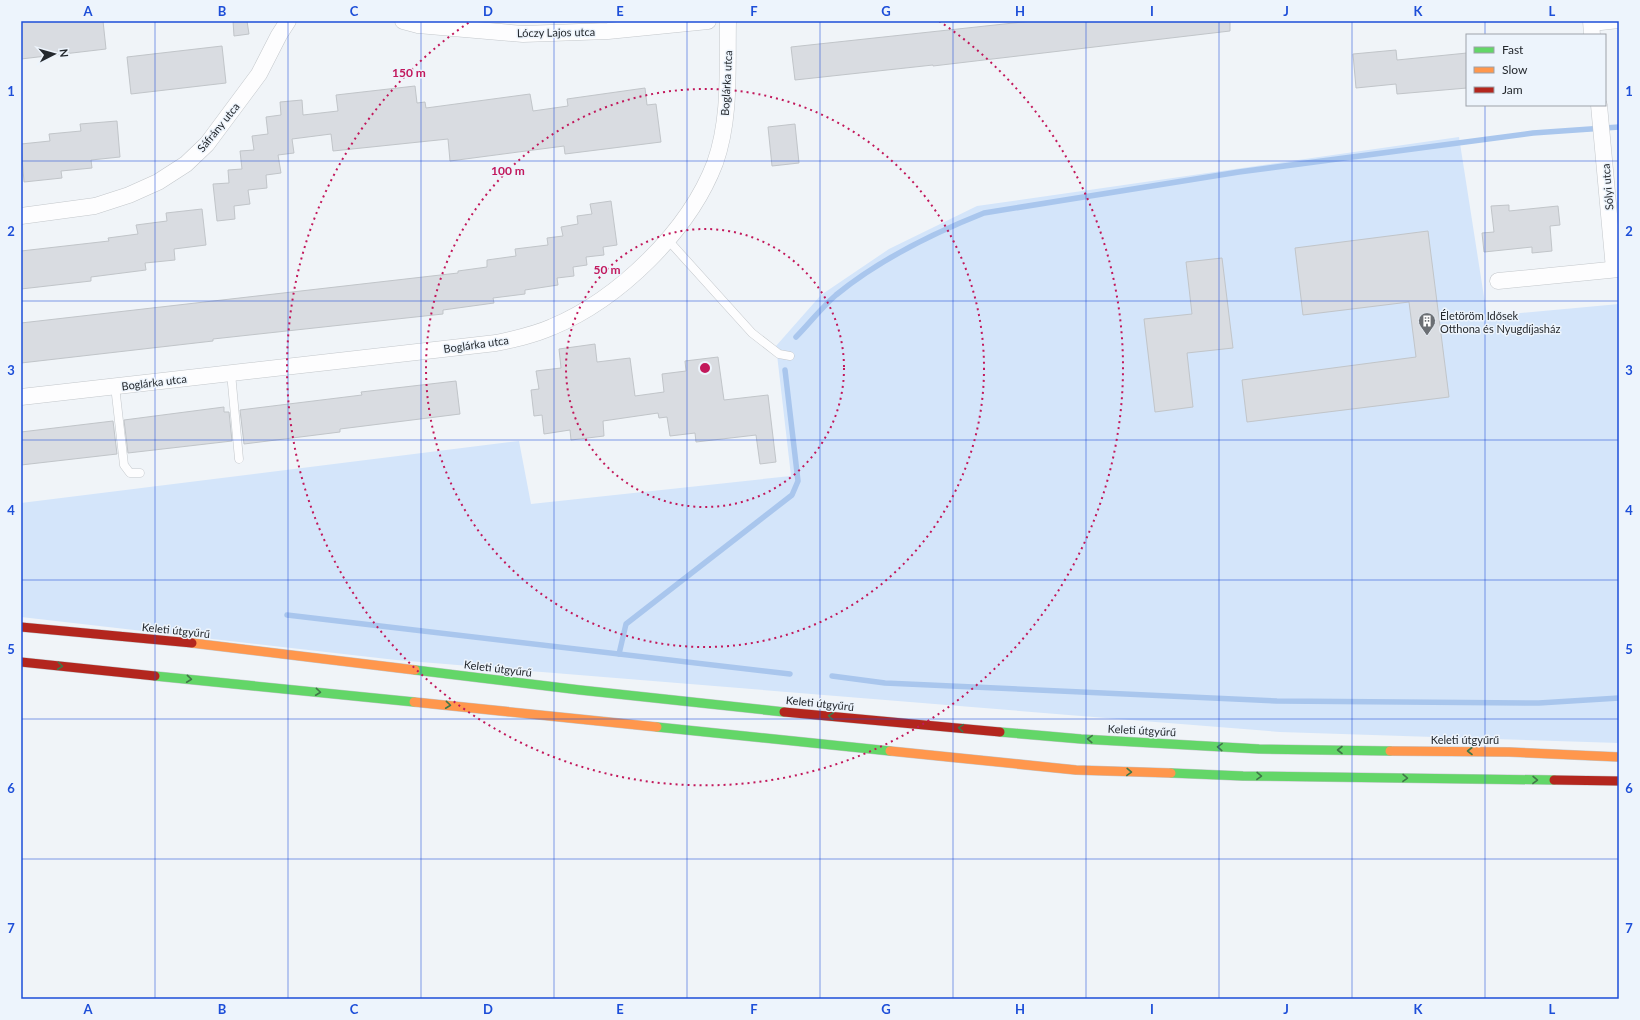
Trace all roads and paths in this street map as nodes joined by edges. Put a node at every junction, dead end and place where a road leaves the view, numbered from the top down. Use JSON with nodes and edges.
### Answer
{"nodes":[{"id":1,"x":288,"y":21,"type":"edge"},
{"id":2,"x":403,"y":21,"type":"edge"},
{"id":3,"x":708,"y":21,"type":"edge"},
{"id":4,"x":728,"y":21,"type":"edge"},
{"id":5,"x":1619,"y":24,"type":"edge"},
{"id":6,"x":1592,"y":28,"type":"edge"},
{"id":7,"x":1599,"y":109,"type":"edge"},
{"id":8,"x":21,"y":216,"type":"edge"},
{"id":9,"x":668,"y":240,"type":"junction"},
{"id":10,"x":1616,"y":269,"type":"edge"},
{"id":11,"x":1498,"y":281,"type":"dead end"},
{"id":12,"x":790,"y":356,"type":"dead end"},
{"id":13,"x":231,"y":373,"type":"junction"},
{"id":14,"x":114,"y":386,"type":"junction"},
{"id":15,"x":21,"y":397,"type":"edge"},
{"id":16,"x":239,"y":459,"type":"dead end"},
{"id":17,"x":140,"y":473,"type":"dead end"},
{"id":18,"x":21,"y":627,"type":"edge"},
{"id":19,"x":21,"y":662,"type":"edge"},
{"id":20,"x":1619,"y":749,"type":"edge"},
{"id":21,"x":1562,"y":754,"type":"junction"},
{"id":22,"x":1619,"y":757,"type":"edge"},
{"id":23,"x":1619,"y":781,"type":"edge"}],
"edges":[{"from":1,"to":8,"type":"street","name":"Sáfrány utca"},
{"from":2,"to":3,"type":"street","name":"Lóczy Lajos utca"},
{"from":4,"to":9,"type":"street","name":"Boglárka utca"},
{"from":5,"to":6,"type":"lane"},
{"from":7,"to":10,"type":"street","name":"Sólyi utca"},
{"from":9,"to":12,"type":"lane"},
{"from":9,"to":13,"type":"street","name":"Boglárka utca"},
{"from":10,"to":11,"type":"street","name":"Sólyi utca"},
{"from":13,"to":14,"type":"street","name":"Boglárka utca"},
{"from":13,"to":16,"type":"lane"},
{"from":14,"to":15,"type":"street","name":"Boglárka utca"},
{"from":14,"to":17,"type":"lane"},
{"from":21,"to":18,"type":"main road","name":"Keleti útgyűrű","one_way":true},
{"from":19,"to":23,"type":"main road","one_way":true},
{"from":20,"to":21,"type":"main road"},
{"from":21,"to":22,"type":"main road","name":"Keleti útgyűrű"}]}
